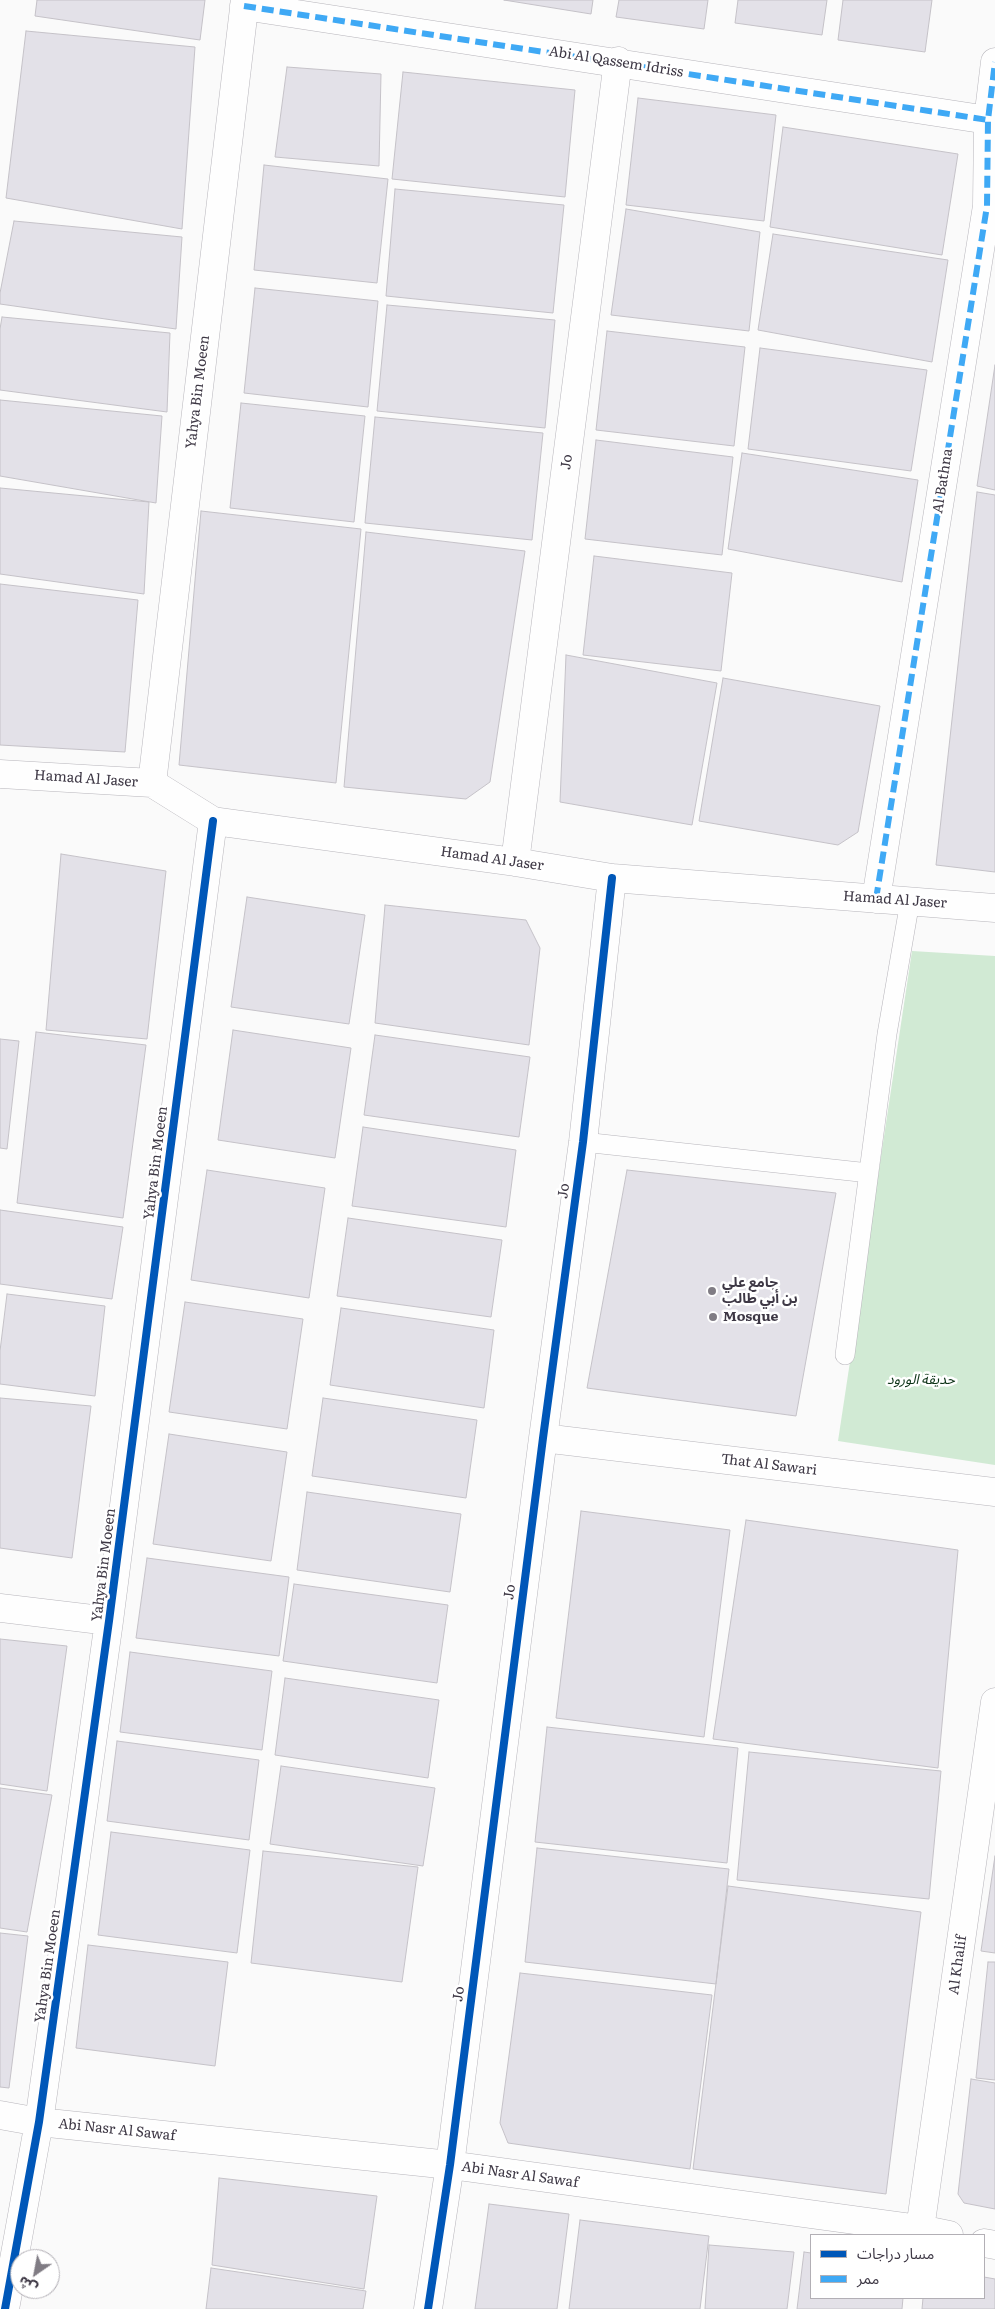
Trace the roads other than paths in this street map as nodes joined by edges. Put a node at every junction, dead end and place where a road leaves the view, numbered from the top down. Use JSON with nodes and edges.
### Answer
{"nodes":[{"id":1,"x":244,"y":3,"type":"edge"},
{"id":2,"x":618,"y":62,"type":"junction"},
{"id":3,"x":995,"y":62,"type":"edge"},
{"id":4,"x":988,"y":120,"type":"junction"},
{"id":5,"x":991,"y":207,"type":"edge"},
{"id":6,"x":0,"y":774,"type":"edge"},
{"id":7,"x":152,"y":783,"type":"junction"},
{"id":8,"x":213,"y":821,"type":"junction"},
{"id":9,"x":516,"y":862,"type":"junction"},
{"id":10,"x":612,"y":878,"type":"junction"},
{"id":11,"x":876,"y":899,"type":"junction"},
{"id":12,"x":910,"y":901,"type":"junction"},
{"id":13,"x":995,"y":908,"type":"edge"},
{"id":14,"x":583,"y":1142,"type":"junction"},
{"id":15,"x":869,"y":1173,"type":"junction"},
{"id":16,"x":845,"y":1356,"type":"dead end"},
{"id":17,"x":542,"y":1438,"type":"junction"},
{"id":18,"x":995,"y":1492,"type":"edge"},
{"id":19,"x":0,"y":1608,"type":"edge"},
{"id":20,"x":110,"y":1621,"type":"junction"},
{"id":21,"x":995,"y":1702,"type":"edge"},
{"id":22,"x":0,"y":2115,"type":"edge"},
{"id":23,"x":39,"y":2122,"type":"junction"},
{"id":24,"x":450,"y":2165,"type":"junction"},
{"id":25,"x":920,"y":2229,"type":"junction"},
{"id":26,"x":944,"y":2234,"type":"edge"},
{"id":27,"x":5,"y":2309,"type":"edge"},
{"id":28,"x":428,"y":2309,"type":"edge"}],
"edges":[{"from":1,"to":2,"type":"street","name":"Abi Al Qassem Idriss"},
{"from":1,"to":7,"type":"street","name":"Yahya Bin Moeen"},
{"from":2,"to":4,"type":"street","name":"Abi Al Qassem Idriss"},
{"from":2,"to":9,"type":"street","name":"Jo"},
{"from":3,"to":4,"type":"street","name":"Al Bathna"},
{"from":4,"to":5,"type":"street","name":"Al Bathna"},
{"from":5,"to":11,"type":"street","name":"Al Bathna"},
{"from":6,"to":7,"type":"street","name":"Hamad Al Jaser"},
{"from":7,"to":8,"type":"street","name":"Hamad Al Jaser"},
{"from":8,"to":9,"type":"street","name":"Hamad Al Jaser"},
{"from":8,"to":20,"type":"street","name":"Yahya Bin Moeen"},
{"from":9,"to":10,"type":"street","name":"Hamad Al Jaser"},
{"from":10,"to":11,"type":"street","name":"Hamad Al Jaser"},
{"from":10,"to":14,"type":"street","name":"Jo"},
{"from":11,"to":12,"type":"street","name":"Hamad Al Jaser"},
{"from":12,"to":13,"type":"street","name":"Hamad Al Jaser"},
{"from":12,"to":15,"type":"lane"},
{"from":14,"to":15,"type":"lane"},
{"from":14,"to":17,"type":"street","name":"Jo"},
{"from":15,"to":16,"type":"lane"},
{"from":17,"to":18,"type":"street","name":"That Al Sawari"},
{"from":17,"to":24,"type":"street","name":"Jo"},
{"from":19,"to":20,"type":"street"},
{"from":20,"to":23,"type":"street","name":"Yahya Bin Moeen"},
{"from":21,"to":25,"type":"street","name":"Al Khalif"},
{"from":22,"to":23,"type":"street","name":"Abi Nasr Al Sawaf"},
{"from":23,"to":24,"type":"street","name":"Abi Nasr Al Sawaf"},
{"from":23,"to":27,"type":"street","name":"Yahya Bin Moeen"},
{"from":24,"to":25,"type":"street","name":"Abi Nasr Al Sawaf"},
{"from":24,"to":28,"type":"street","name":"Jo"},
{"from":25,"to":26,"type":"street","name":"Abi Nasr Al Sawaf"}]}
